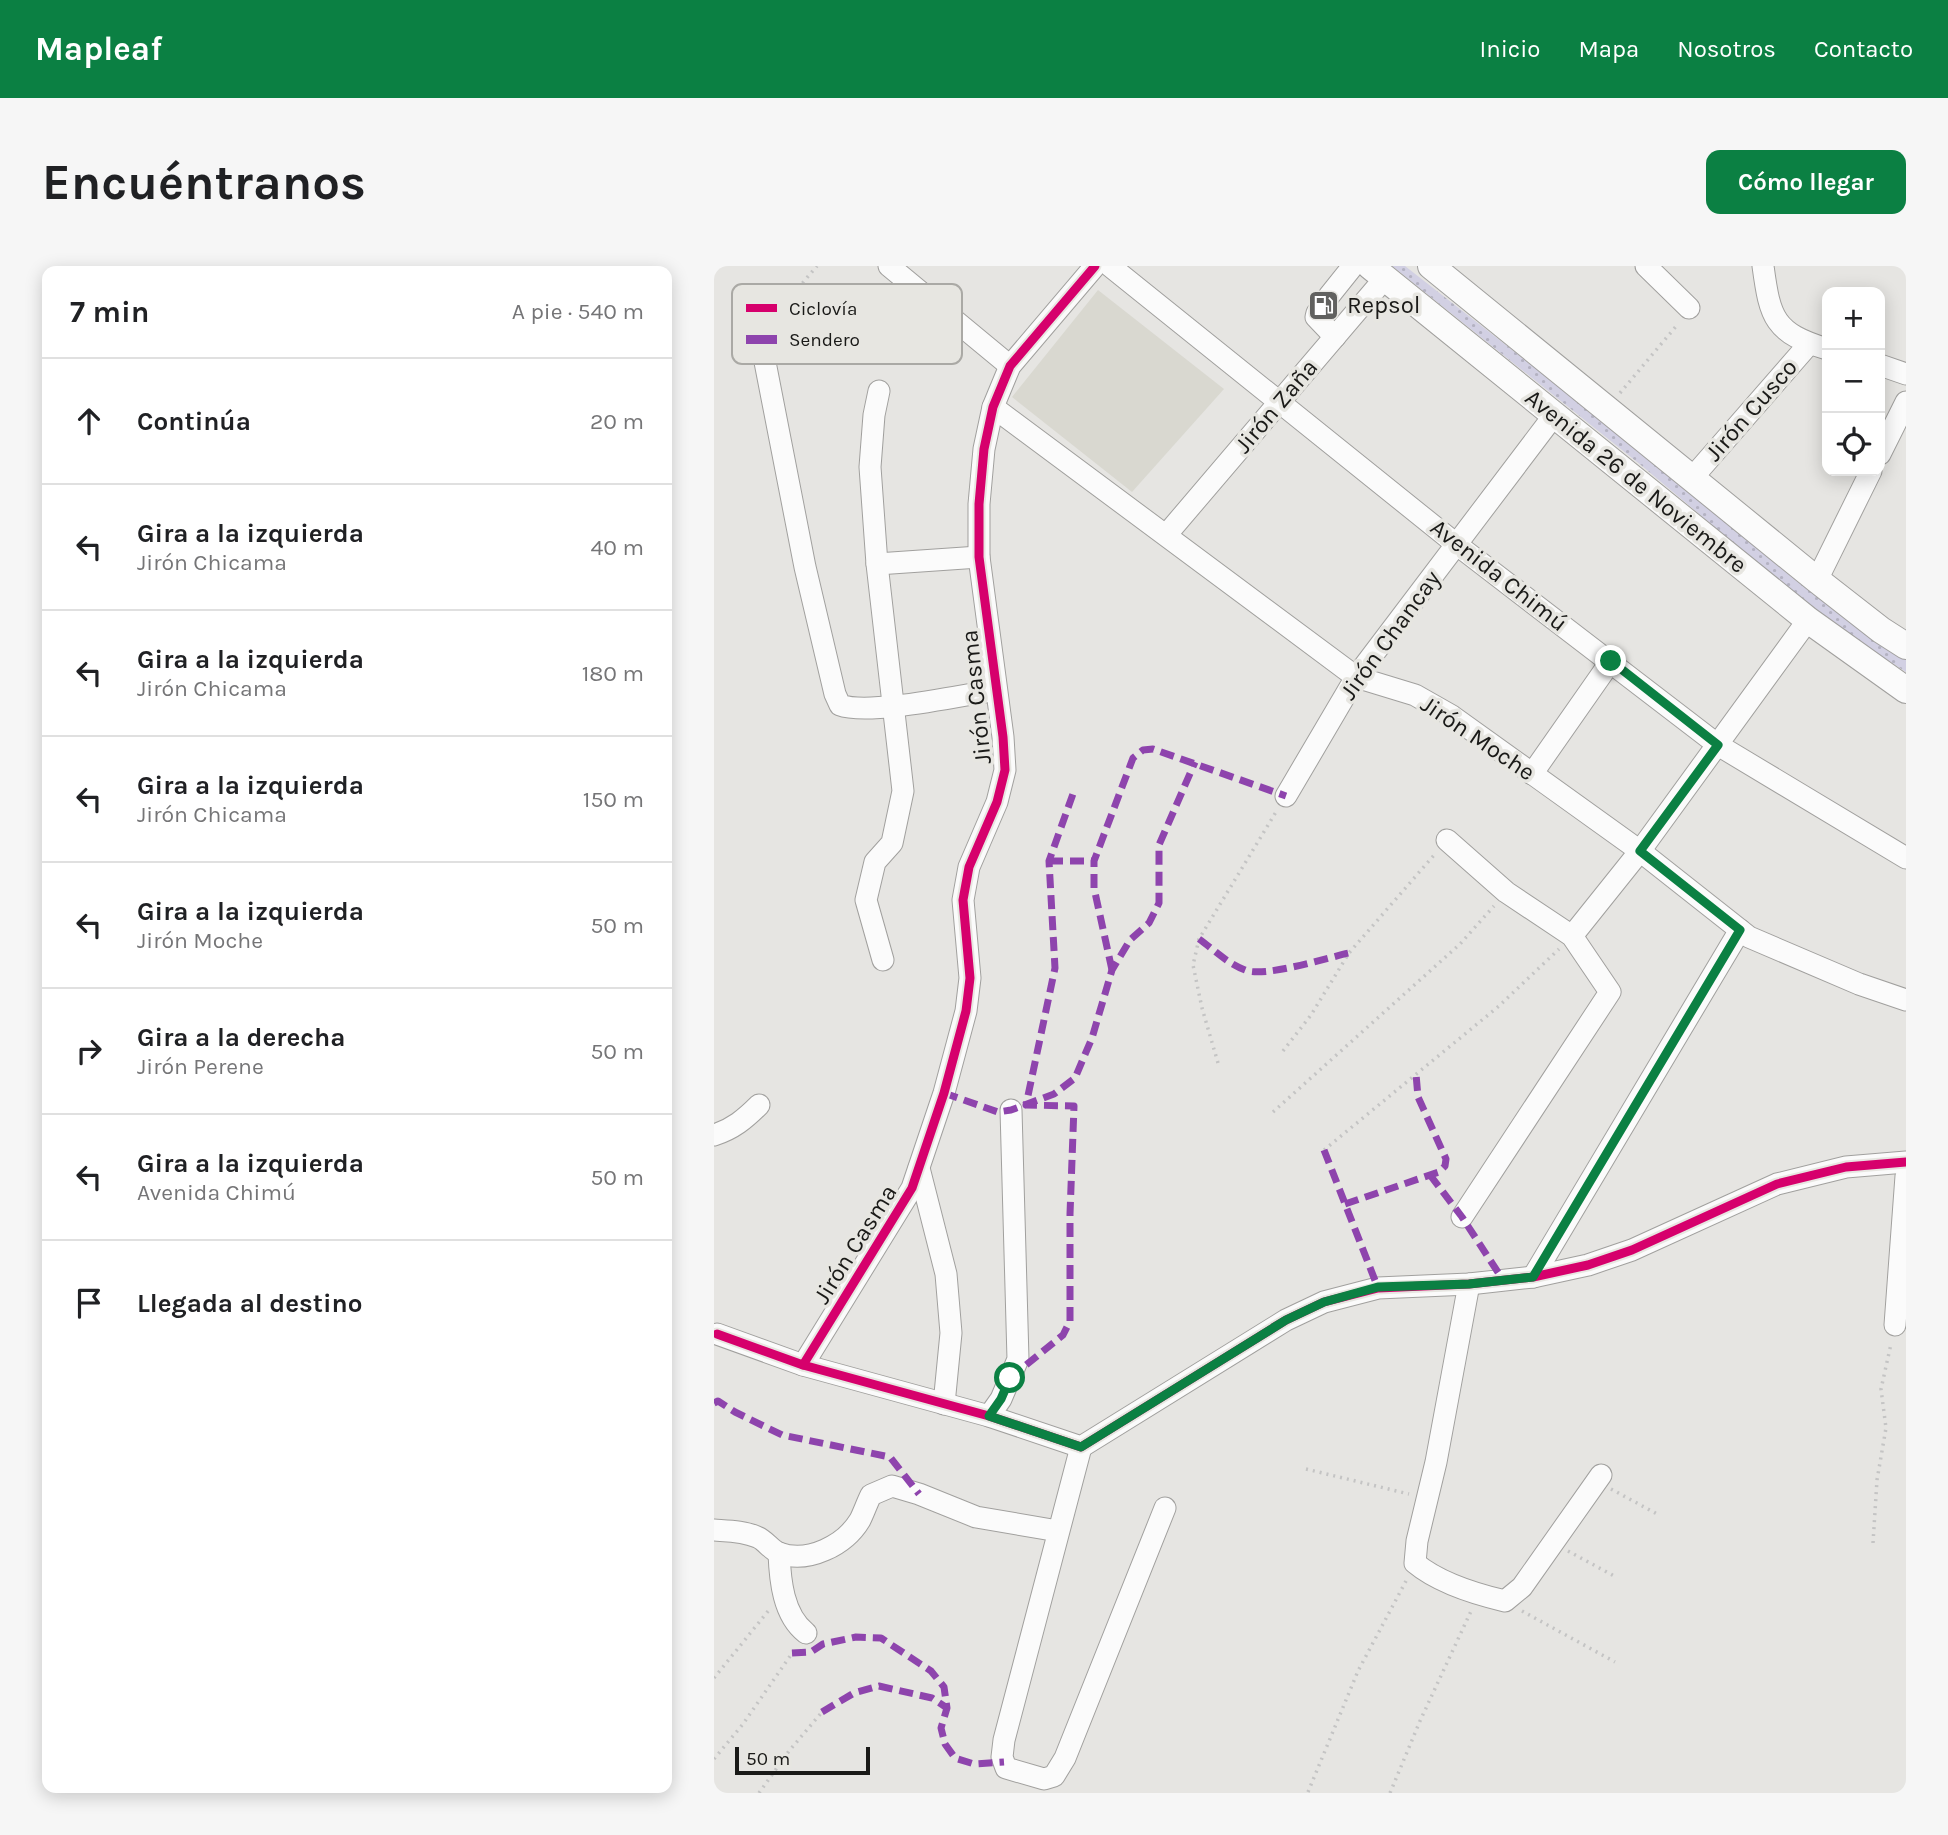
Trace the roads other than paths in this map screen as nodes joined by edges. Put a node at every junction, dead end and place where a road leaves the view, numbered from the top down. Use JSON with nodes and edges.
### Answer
{"nodes":[{"id":1,"x":889,"y":266,"type":"edge"},
{"id":2,"x":1095,"y":266,"type":"edge"},
{"id":3,"x":1110,"y":266,"type":"edge"},
{"id":4,"x":1353,"y":266,"type":"edge"},
{"id":5,"x":1431,"y":266,"type":"edge"},
{"id":6,"x":1646,"y":266,"type":"edge"},
{"id":7,"x":1763,"y":266,"type":"edge"},
{"id":8,"x":1377,"y":272,"type":"edge"},
{"id":9,"x":911,"y":284,"type":"edge"},
{"id":10,"x":1689,"y":308,"type":"road end"},
{"id":11,"x":962,"y":326,"type":"edge"},
{"id":12,"x":1335,"y":337,"type":"junction"},
{"id":13,"x":1818,"y":347,"type":"edge"},
{"id":14,"x":765,"y":364,"type":"edge"},
{"id":15,"x":1010,"y":366,"type":"junction"},
{"id":16,"x":1885,"y":367,"type":"edge"},
{"id":17,"x":1906,"y":373,"type":"edge"},
{"id":18,"x":879,"y":391,"type":"dead end"},
{"id":19,"x":1280,"y":402,"type":"junction"},
{"id":20,"x":1906,"y":402,"type":"edge"},
{"id":21,"x":993,"y":407,"type":"junction"},
{"id":22,"x":1555,"y":414,"type":"junction"},
{"id":23,"x":1885,"y":444,"type":"edge"},
{"id":24,"x":1868,"y":476,"type":"edge"},
{"id":25,"x":1693,"y":477,"type":"junction"},
{"id":26,"x":1167,"y":534,"type":"junction"},
{"id":27,"x":1456,"y":544,"type":"junction"},
{"id":28,"x":979,"y":557,"type":"junction"},
{"id":29,"x":877,"y":564,"type":"junction"},
{"id":30,"x":1816,"y":580,"type":"junction"},
{"id":31,"x":1808,"y":621,"type":"junction"},
{"id":32,"x":1906,"y":646,"type":"edge"},
{"id":33,"x":1611,"y":661,"type":"junction"},
{"id":34,"x":1356,"y":677,"type":"junction"},
{"id":35,"x":996,"y":690,"type":"junction"},
{"id":36,"x":1906,"y":690,"type":"edge"},
{"id":37,"x":893,"y":706,"type":"junction"},
{"id":38,"x":1718,"y":745,"type":"junction"},
{"id":39,"x":1532,"y":774,"type":"junction"},
{"id":40,"x":1286,"y":796,"type":"road end"},
{"id":41,"x":1447,"y":841,"type":"road end"},
{"id":42,"x":1640,"y":851,"type":"junction"},
{"id":43,"x":1906,"y":858,"type":"edge"},
{"id":44,"x":1740,"y":930,"type":"junction"},
{"id":45,"x":1572,"y":936,"type":"junction"},
{"id":46,"x":883,"y":960,"type":"dead end"},
{"id":47,"x":1906,"y":1000,"type":"edge"},
{"id":48,"x":759,"y":1105,"type":"dead end"},
{"id":49,"x":1011,"y":1111,"type":"dead end"},
{"id":50,"x":714,"y":1135,"type":"edge"},
{"id":51,"x":1906,"y":1162,"type":"edge"},
{"id":52,"x":919,"y":1168,"type":"junction"},
{"id":53,"x":1906,"y":1176,"type":"edge"},
{"id":54,"x":1462,"y":1217,"type":"dead end"},
{"id":55,"x":1533,"y":1277,"type":"junction"},
{"id":56,"x":1469,"y":1284,"type":"junction"},
{"id":57,"x":1895,"y":1325,"type":"road end"},
{"id":58,"x":717,"y":1334,"type":"dead end"},
{"id":59,"x":803,"y":1364,"type":"junction"},
{"id":60,"x":944,"y":1404,"type":"junction"},
{"id":61,"x":989,"y":1416,"type":"junction"},
{"id":62,"x":1081,"y":1447,"type":"junction"},
{"id":63,"x":1599,"y":1478,"type":"road end"},
{"id":64,"x":1165,"y":1508,"type":"dead end"},
{"id":65,"x":714,"y":1530,"type":"edge"},
{"id":66,"x":1058,"y":1531,"type":"junction"},
{"id":67,"x":779,"y":1553,"type":"junction"},
{"id":68,"x":806,"y":1633,"type":"road end"}],
"edges":[{"from":1,"to":9,"type":"street"},
{"from":2,"to":15,"type":"street","name":"Jirón Casma"},
{"from":3,"to":19,"type":"street","name":"Avenida Chimú"},
{"from":4,"to":12,"type":"street"},
{"from":5,"to":25,"type":"main road","name":"Avenida 26 de Noviembre"},
{"from":6,"to":10,"type":"street"},
{"from":7,"to":13,"type":"street"},
{"from":8,"to":12,"type":"street","name":"Jirón Zaña"},
{"from":8,"to":22,"type":"main road","name":"Avenida 26 de Noviembre"},
{"from":11,"to":15,"type":"street"},
{"from":12,"to":19,"type":"street","name":"Jirón Zaña"},
{"from":13,"to":25,"type":"street","name":"Jirón Cusco"},
{"from":14,"to":37,"type":"street"},
{"from":15,"to":21,"type":"street","name":"Jirón Casma"},
{"from":16,"to":17,"type":"street"},
{"from":18,"to":29,"type":"street"},
{"from":19,"to":26,"type":"street","name":"Jirón Zaña"},
{"from":19,"to":27,"type":"street","name":"Avenida Chimú"},
{"from":20,"to":23,"type":"street"},
{"from":21,"to":26,"type":"street","name":"Jirón Moche"},
{"from":21,"to":28,"type":"street","name":"Jirón Casma"},
{"from":22,"to":27,"type":"street","name":"Jirón Chancay"},
{"from":22,"to":31,"type":"main road","name":"Avenida 26 de Noviembre"},
{"from":24,"to":30,"type":"street"},
{"from":25,"to":30,"type":"main road","name":"Avenida 26 de Noviembre"},
{"from":26,"to":34,"type":"street","name":"Jirón Moche"},
{"from":27,"to":33,"type":"street","name":"Avenida Chimú"},
{"from":27,"to":34,"type":"street","name":"Jirón Chancay"},
{"from":28,"to":29,"type":"street"},
{"from":28,"to":35,"type":"street","name":"Jirón Casma"},
{"from":29,"to":37,"type":"street"},
{"from":30,"to":32,"type":"main road","name":"Avenida 26 de Noviembre"},
{"from":31,"to":36,"type":"main road","name":"Avenida 26 de Noviembre"},
{"from":31,"to":38,"type":"street"},
{"from":33,"to":38,"type":"street","name":"Avenida Chimú"},
{"from":33,"to":39,"type":"street"},
{"from":34,"to":39,"type":"street","name":"Jirón Moche"},
{"from":34,"to":40,"type":"street","name":"Jirón Chancay"},
{"from":35,"to":37,"type":"street"},
{"from":35,"to":52,"type":"street","name":"Jirón Casma"},
{"from":37,"to":46,"type":"street"},
{"from":38,"to":42,"type":"street"},
{"from":38,"to":43,"type":"street","name":"Avenida Chimú"},
{"from":39,"to":42,"type":"street","name":"Jirón Moche"},
{"from":41,"to":45,"type":"street"},
{"from":42,"to":44,"type":"street","name":"Jirón Moche"},
{"from":42,"to":45,"type":"street"},
{"from":44,"to":47,"type":"street","name":"Jirón Moche"},
{"from":44,"to":55,"type":"street"},
{"from":45,"to":54,"type":"street"},
{"from":48,"to":50,"type":"street"},
{"from":49,"to":61,"type":"street"},
{"from":51,"to":55,"type":"street"},
{"from":52,"to":59,"type":"street","name":"Jirón Casma"},
{"from":52,"to":60,"type":"street"},
{"from":53,"to":57,"type":"street"},
{"from":55,"to":56,"type":"street"},
{"from":56,"to":62,"type":"street"},
{"from":56,"to":63,"type":"street"},
{"from":58,"to":59,"type":"street"},
{"from":59,"to":60,"type":"street"},
{"from":60,"to":61,"type":"street"},
{"from":61,"to":62,"type":"street"},
{"from":62,"to":66,"type":"street"},
{"from":64,"to":66,"type":"street"},
{"from":65,"to":67,"type":"street"},
{"from":66,"to":67,"type":"street"},
{"from":67,"to":68,"type":"street"}]}
